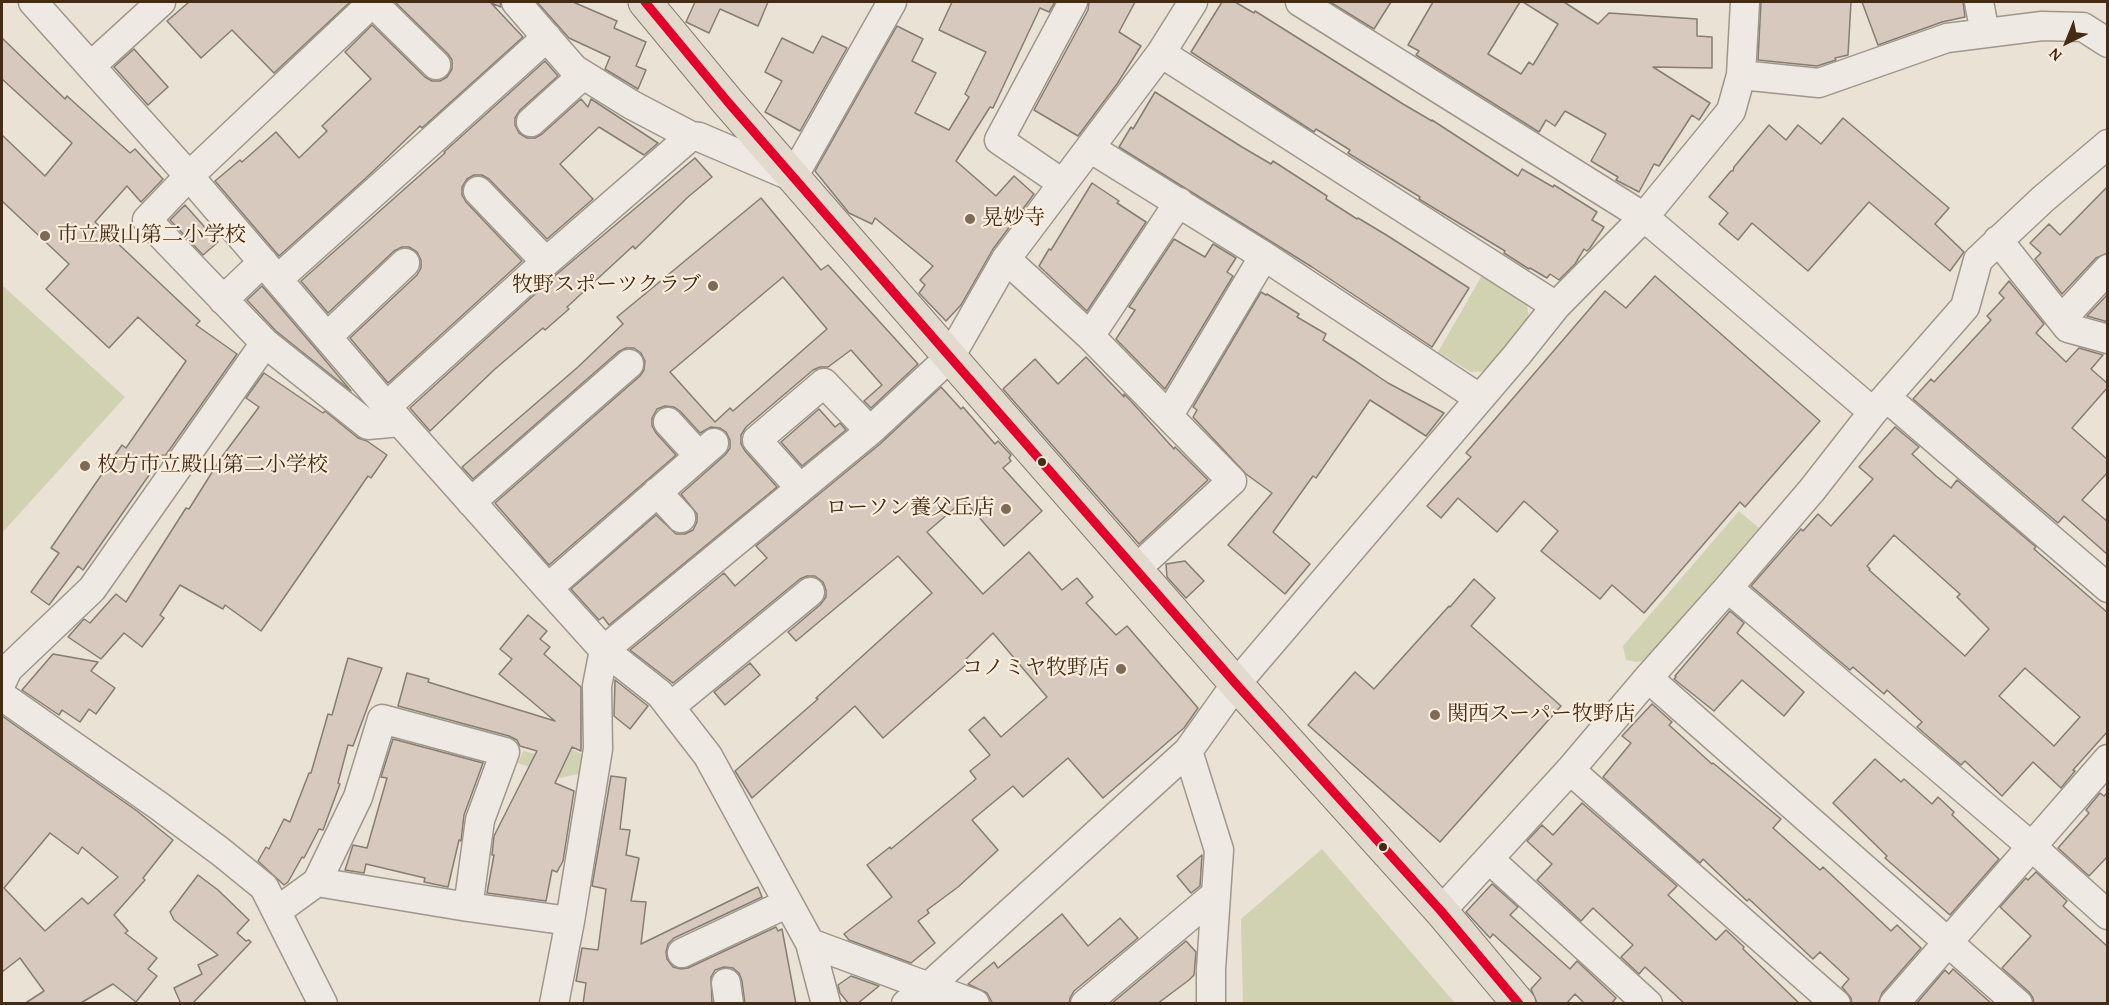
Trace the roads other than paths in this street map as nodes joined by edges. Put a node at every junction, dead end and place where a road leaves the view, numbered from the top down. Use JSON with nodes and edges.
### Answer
{"nodes":[{"id":1,"x":33,"y":2,"type":"edge"},
{"id":2,"x":161,"y":2,"type":"edge"},
{"id":3,"x":373,"y":2,"type":"edge"},
{"id":4,"x":516,"y":2,"type":"edge"},
{"id":5,"x":645,"y":2,"type":"edge"},
{"id":6,"x":892,"y":2,"type":"edge"},
{"id":7,"x":1073,"y":2,"type":"edge"},
{"id":8,"x":1193,"y":2,"type":"edge"},
{"id":9,"x":1300,"y":2,"type":"edge"},
{"id":10,"x":1745,"y":2,"type":"edge"},
{"id":11,"x":1979,"y":2,"type":"edge"},
{"id":12,"x":1985,"y":33,"type":"junction"},
{"id":13,"x":547,"y":37,"type":"junction"},
{"id":14,"x":2108,"y":43,"type":"edge"},
{"id":15,"x":1161,"y":54,"type":"junction"},
{"id":16,"x":436,"y":65,"type":"dead end"},
{"id":17,"x":91,"y":66,"type":"junction"},
{"id":18,"x":583,"y":75,"type":"junction"},
{"id":19,"x":1741,"y":75,"type":"junction"},
{"id":20,"x":531,"y":122,"type":"dead end"},
{"id":21,"x":691,"y":136,"type":"junction"},
{"id":22,"x":2108,"y":144,"type":"edge"},
{"id":23,"x":1090,"y":148,"type":"junction"},
{"id":24,"x":189,"y":176,"type":"junction"},
{"id":25,"x":793,"y":177,"type":"junction"},
{"id":26,"x":1062,"y":183,"type":"junction"},
{"id":27,"x":478,"y":191,"type":"dead end"},
{"id":28,"x":1179,"y":202,"type":"junction"},
{"id":29,"x":1644,"y":217,"type":"junction"},
{"id":30,"x":1998,"y":240,"type":"junction"},
{"id":31,"x":1264,"y":256,"type":"junction"},
{"id":32,"x":1006,"y":260,"type":"junction"},
{"id":33,"x":546,"y":262,"type":"junction"},
{"id":34,"x":405,"y":263,"type":"dead end"},
{"id":35,"x":2108,"y":269,"type":"edge"},
{"id":36,"x":270,"y":270,"type":"junction"},
{"id":37,"x":223,"y":300,"type":"junction"},
{"id":38,"x":1556,"y":306,"type":"junction"},
{"id":39,"x":2062,"y":319,"type":"junction"},
{"id":40,"x":1090,"y":336,"type":"junction"},
{"id":41,"x":327,"y":337,"type":"junction"},
{"id":42,"x":2108,"y":339,"type":"edge"},
{"id":43,"x":265,"y":343,"type":"junction"},
{"id":44,"x":950,"y":357,"type":"junction"},
{"id":45,"x":629,"y":364,"type":"dead end"},
{"id":46,"x":1479,"y":398,"type":"junction"},
{"id":47,"x":1880,"y":405,"type":"junction"},
{"id":48,"x":394,"y":414,"type":"junction"},
{"id":49,"x":1169,"y":415,"type":"junction"},
{"id":50,"x":668,"y":422,"type":"dead end"},
{"id":51,"x":870,"y":431,"type":"junction"},
{"id":52,"x":800,"y":488,"type":"junction"},
{"id":53,"x":657,"y":492,"type":"junction"},
{"id":54,"x":471,"y":502,"type":"junction"},
{"id":55,"x":681,"y":518,"type":"dead end"},
{"id":56,"x":1136,"y":569,"type":"junction"},
{"id":57,"x":548,"y":588,"type":"junction"},
{"id":58,"x":1728,"y":588,"type":"junction"},
{"id":59,"x":2108,"y":588,"type":"edge"},
{"id":60,"x":810,"y":592,"type":"dead end"},
{"id":61,"x":604,"y":650,"type":"junction"},
{"id":62,"x":1648,"y":678,"type":"junction"},
{"id":63,"x":2,"y":682,"type":"edge"},
{"id":64,"x":1236,"y":684,"type":"junction"},
{"id":65,"x":2,"y":696,"type":"edge"},
{"id":66,"x":670,"y":707,"type":"junction"},
{"id":67,"x":1188,"y":751,"type":"junction"},
{"id":68,"x":2108,"y":759,"type":"edge"},
{"id":69,"x":1570,"y":770,"type":"junction"},
{"id":70,"x":2031,"y":846,"type":"junction"},
{"id":71,"x":1489,"y":859,"type":"junction"},
{"id":72,"x":317,"y":882,"type":"junction"},
{"id":73,"x":1216,"y":894,"type":"junction"},
{"id":74,"x":788,"y":903,"type":"junction"},
{"id":75,"x":468,"y":907,"type":"junction"},
{"id":76,"x":1441,"y":911,"type":"junction"},
{"id":77,"x":277,"y":912,"type":"junction"},
{"id":78,"x":2108,"y":915,"type":"edge"},
{"id":79,"x":570,"y":921,"type":"junction"},
{"id":80,"x":1948,"y":942,"type":"junction"},
{"id":81,"x":810,"y":943,"type":"junction"},
{"id":82,"x":682,"y":952,"type":"dead end"},
{"id":83,"x":928,"y":987,"type":"junction"},
{"id":84,"x":323,"y":1004,"type":"edge"},
{"id":85,"x":554,"y":1004,"type":"edge"},
{"id":86,"x":826,"y":1004,"type":"edge"},
{"id":87,"x":906,"y":1004,"type":"edge"},
{"id":88,"x":975,"y":1004,"type":"edge"},
{"id":89,"x":1085,"y":1004,"type":"edge"},
{"id":90,"x":1211,"y":1004,"type":"edge"},
{"id":91,"x":1519,"y":1004,"type":"edge"},
{"id":92,"x":1648,"y":1004,"type":"edge"},
{"id":93,"x":1836,"y":1004,"type":"edge"},
{"id":94,"x":1894,"y":1004,"type":"edge"},
{"id":95,"x":2018,"y":1004,"type":"edge"}],
"edges":[{"from":1,"to":17,"type":"street"},
{"from":2,"to":17,"type":"street"},
{"from":3,"to":16,"type":"street"},
{"from":3,"to":24,"type":"street"},
{"from":4,"to":13,"type":"street"},
{"from":5,"to":25,"type":"main road"},
{"from":6,"to":25,"type":"street"},
{"from":7,"to":26,"type":"street"},
{"from":8,"to":15,"type":"street"},
{"from":9,"to":29,"type":"street"},
{"from":10,"to":19,"type":"street"},
{"from":11,"to":12,"type":"street"},
{"from":12,"to":14,"type":"street"},
{"from":12,"to":19,"type":"street"},
{"from":13,"to":18,"type":"street"},
{"from":13,"to":36,"type":"street"},
{"from":15,"to":23,"type":"street"},
{"from":15,"to":38,"type":"street"},
{"from":17,"to":24,"type":"street"},
{"from":18,"to":20,"type":"street"},
{"from":18,"to":21,"type":"street"},
{"from":19,"to":29,"type":"street"},
{"from":21,"to":25,"type":"street"},
{"from":21,"to":33,"type":"street"},
{"from":22,"to":30,"type":"street"},
{"from":23,"to":26,"type":"street"},
{"from":23,"to":28,"type":"street"},
{"from":24,"to":36,"type":"street"},
{"from":24,"to":37,"type":"street"},
{"from":25,"to":44,"type":"main road"},
{"from":26,"to":32,"type":"street"},
{"from":27,"to":33,"type":"street"},
{"from":28,"to":31,"type":"street"},
{"from":28,"to":40,"type":"street"},
{"from":29,"to":38,"type":"street"},
{"from":29,"to":47,"type":"street"},
{"from":30,"to":39,"type":"street"},
{"from":30,"to":47,"type":"street"},
{"from":31,"to":46,"type":"street"},
{"from":31,"to":49,"type":"street"},
{"from":32,"to":40,"type":"street"},
{"from":32,"to":44,"type":"street"},
{"from":33,"to":48,"type":"street"},
{"from":34,"to":41,"type":"street"},
{"from":35,"to":39,"type":"street"},
{"from":36,"to":37,"type":"street"},
{"from":36,"to":41,"type":"street"},
{"from":37,"to":43,"type":"street"},
{"from":38,"to":46,"type":"street"},
{"from":39,"to":42,"type":"street"},
{"from":40,"to":49,"type":"street"},
{"from":41,"to":48,"type":"street"},
{"from":43,"to":48,"type":"street"},
{"from":43,"to":63,"type":"street"},
{"from":44,"to":51,"type":"street"},
{"from":44,"to":56,"type":"main road"},
{"from":45,"to":54,"type":"street"},
{"from":46,"to":64,"type":"street"},
{"from":47,"to":58,"type":"street"},
{"from":47,"to":59,"type":"street"},
{"from":48,"to":54,"type":"street"},
{"from":49,"to":56,"type":"street"},
{"from":50,"to":53,"type":"street"},
{"from":51,"to":52,"type":"street"},
{"from":51,"to":52,"type":"street"},
{"from":52,"to":61,"type":"street"},
{"from":53,"to":55,"type":"street"},
{"from":53,"to":57,"type":"street"},
{"from":54,"to":57,"type":"street"},
{"from":56,"to":64,"type":"main road"},
{"from":57,"to":61,"type":"street"},
{"from":58,"to":62,"type":"street"},
{"from":58,"to":70,"type":"street"},
{"from":60,"to":66,"type":"street"},
{"from":61,"to":66,"type":"street"},
{"from":61,"to":79,"type":"street"},
{"from":62,"to":69,"type":"street"},
{"from":62,"to":80,"type":"street"},
{"from":64,"to":67,"type":"street"},
{"from":64,"to":76,"type":"main road"},
{"from":65,"to":77,"type":"street"},
{"from":66,"to":74,"type":"street"},
{"from":67,"to":73,"type":"street"},
{"from":67,"to":83,"type":"street"},
{"from":68,"to":70,"type":"street"},
{"from":69,"to":71,"type":"street"},
{"from":69,"to":93,"type":"street"},
{"from":70,"to":78,"type":"street"},
{"from":70,"to":80,"type":"street"},
{"from":71,"to":76,"type":"street"},
{"from":71,"to":92,"type":"street"},
{"from":72,"to":75,"type":"street"},
{"from":72,"to":75,"type":"street"},
{"from":72,"to":77,"type":"street"},
{"from":73,"to":89,"type":"street"},
{"from":73,"to":90,"type":"street"},
{"from":74,"to":81,"type":"street"},
{"from":74,"to":82,"type":"street"},
{"from":75,"to":79,"type":"street"},
{"from":76,"to":91,"type":"main road"},
{"from":77,"to":84,"type":"street"},
{"from":79,"to":85,"type":"street"},
{"from":80,"to":94,"type":"street"},
{"from":80,"to":95,"type":"street"},
{"from":81,"to":83,"type":"street"},
{"from":81,"to":86,"type":"street"},
{"from":83,"to":87,"type":"street"},
{"from":83,"to":88,"type":"street"}]}
